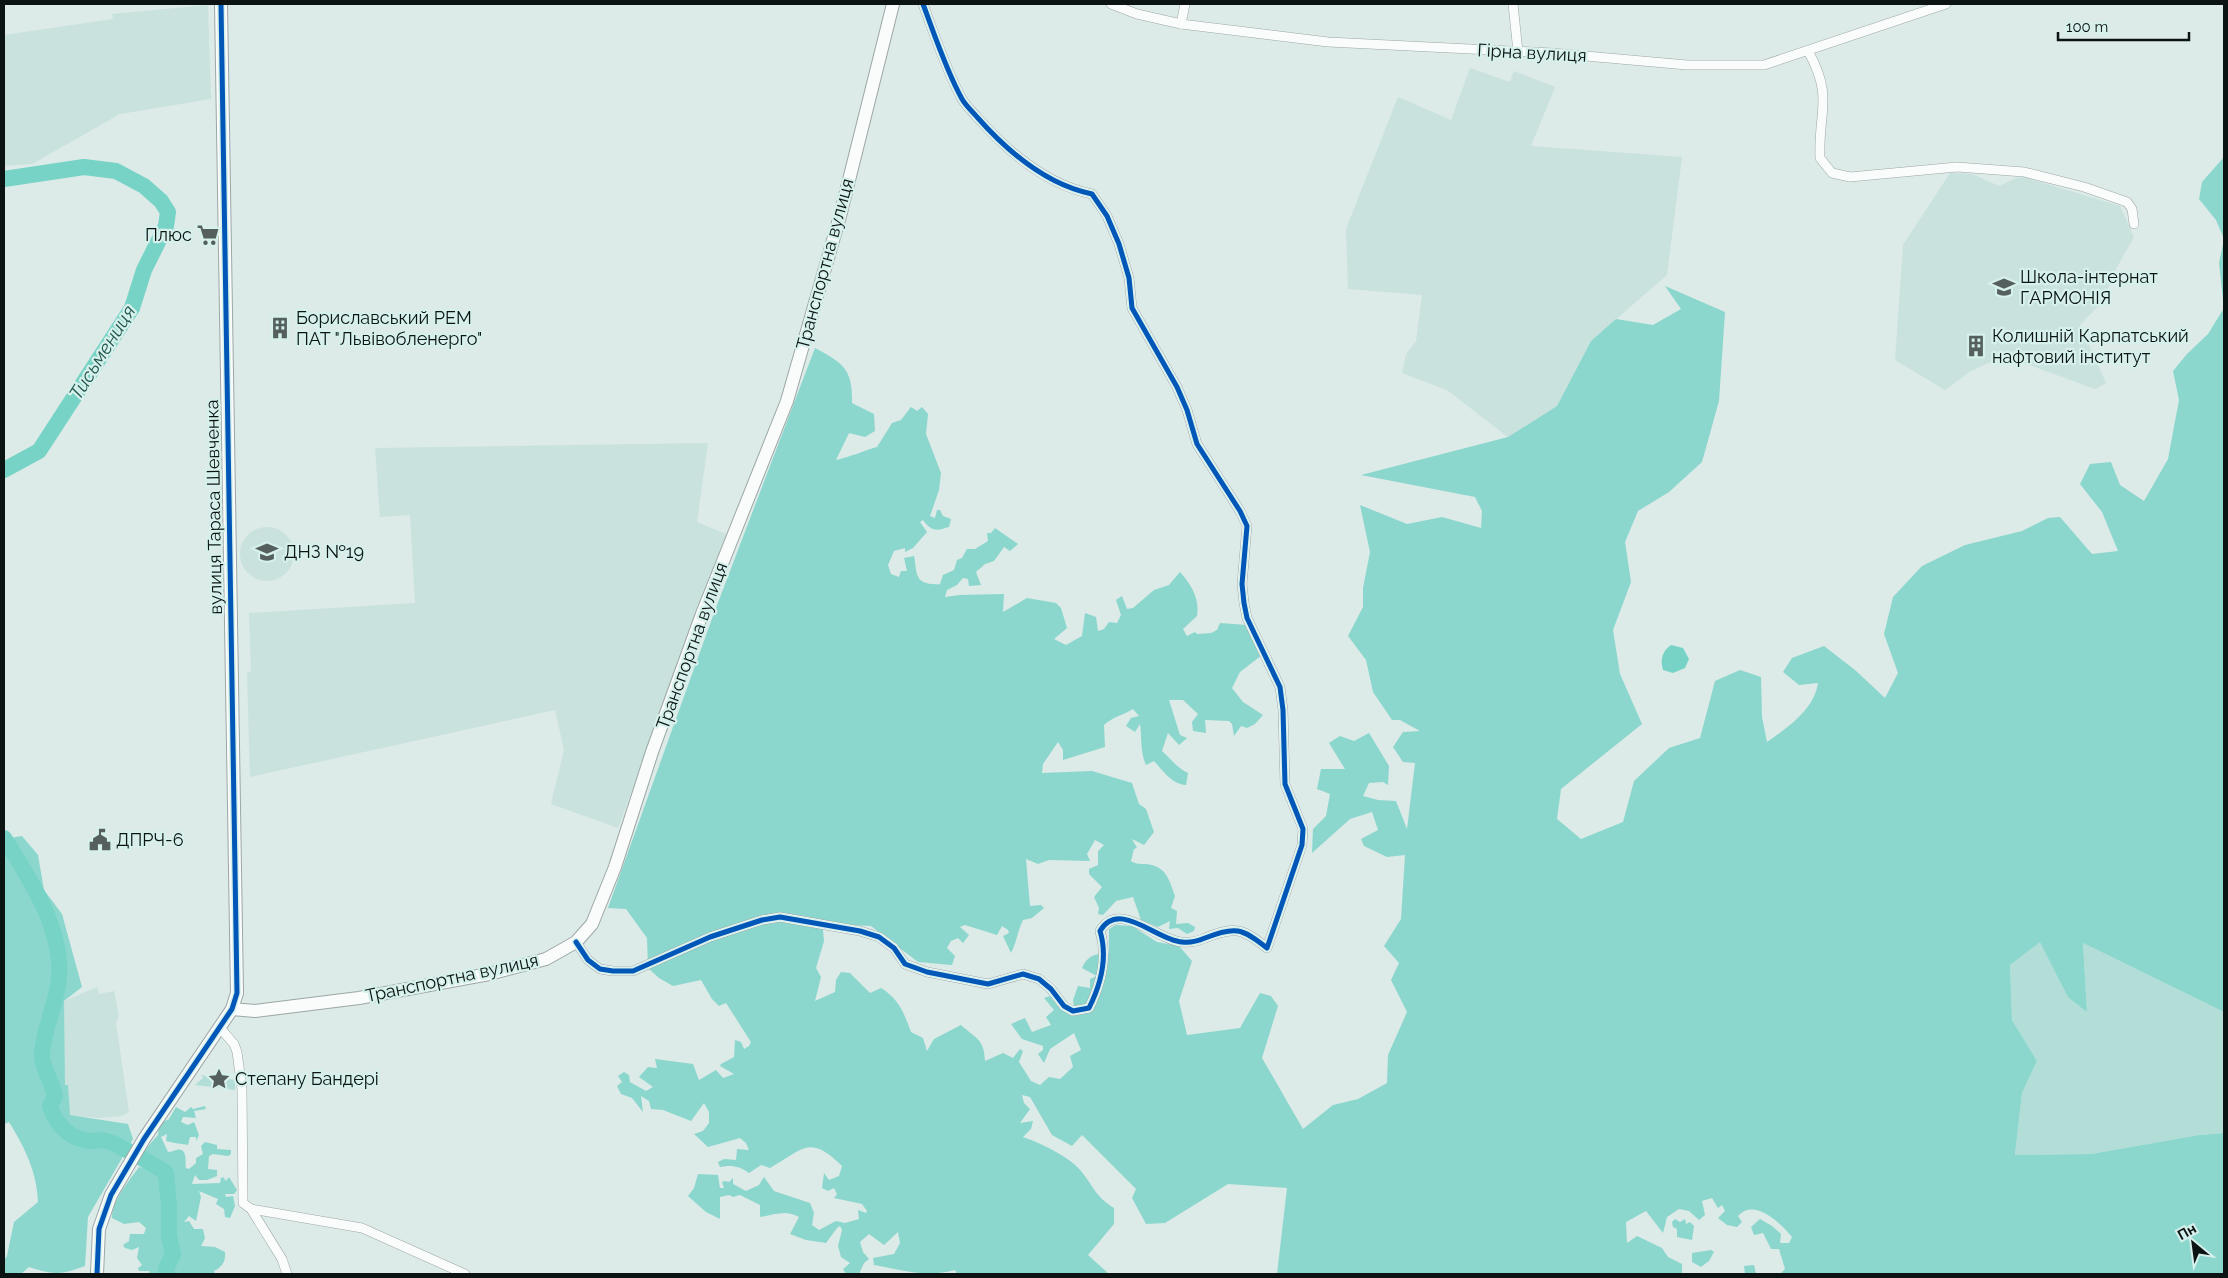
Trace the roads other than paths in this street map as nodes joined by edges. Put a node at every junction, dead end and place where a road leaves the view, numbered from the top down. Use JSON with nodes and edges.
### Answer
{"nodes":[{"id":1,"x":221,"y":4,"type":"edge"},
{"id":2,"x":893,"y":4,"type":"edge"},
{"id":3,"x":923,"y":4,"type":"edge"},
{"id":4,"x":1111,"y":4,"type":"edge"},
{"id":5,"x":1185,"y":4,"type":"edge"},
{"id":6,"x":1513,"y":4,"type":"edge"},
{"id":7,"x":1946,"y":4,"type":"edge"},
{"id":8,"x":1181,"y":24,"type":"junction"},
{"id":9,"x":1808,"y":51,"type":"junction"},
{"id":10,"x":1518,"y":52,"type":"junction"},
{"id":11,"x":2134,"y":224,"type":"dead end"},
{"id":12,"x":576,"y":942,"type":"junction"},
{"id":13,"x":232,"y":1009,"type":"junction"},
{"id":14,"x":220,"y":1028,"type":"junction"},
{"id":15,"x":250,"y":1210,"type":"junction"},
{"id":16,"x":97,"y":1274,"type":"edge"},
{"id":17,"x":287,"y":1274,"type":"edge"},
{"id":18,"x":465,"y":1274,"type":"edge"}],
"edges":[{"from":1,"to":13,"type":"street","name":"вулиця Тараса Шевченка"},
{"from":2,"to":12,"type":"street","name":"Транспортна вулиця"},
{"from":3,"to":12,"type":"street"},
{"from":4,"to":8,"type":"street","name":"Гірна вулиця"},
{"from":5,"to":8,"type":"street"},
{"from":6,"to":10,"type":"street"},
{"from":7,"to":9,"type":"street","name":"Гірна вулиця"},
{"from":8,"to":10,"type":"street","name":"Гірна вулиця"},
{"from":9,"to":10,"type":"street","name":"Гірна вулиця"},
{"from":9,"to":11,"type":"street"},
{"from":12,"to":13,"type":"street","name":"Транспортна вулиця"},
{"from":13,"to":14,"type":"street"},
{"from":14,"to":15,"type":"street"},
{"from":14,"to":16,"type":"street"},
{"from":15,"to":17,"type":"street"},
{"from":15,"to":18,"type":"street"}]}
